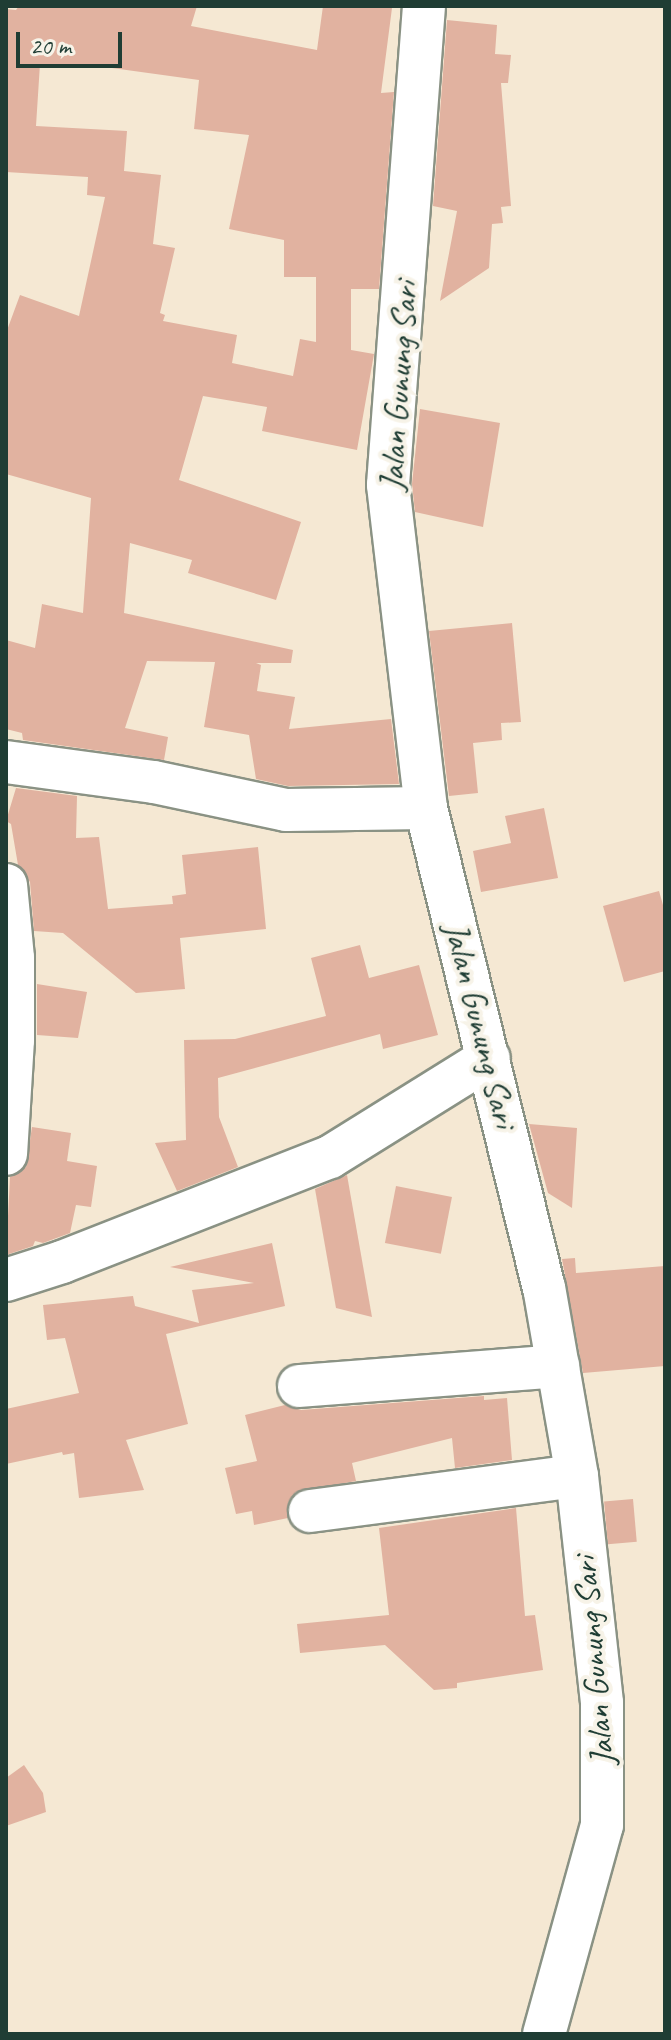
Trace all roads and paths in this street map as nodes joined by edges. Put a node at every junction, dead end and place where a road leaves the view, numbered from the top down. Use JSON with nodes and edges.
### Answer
{"nodes":[{"id":1,"x":424,"y":6,"type":"edge"},
{"id":2,"x":6,"y":762,"type":"edge"},
{"id":3,"x":426,"y":808,"type":"junction"},
{"id":4,"x":6,"y":885,"type":"edge"},
{"id":5,"x":489,"y":1058,"type":"junction"},
{"id":6,"x":6,"y":1154,"type":"edge"},
{"id":7,"x":6,"y":1280,"type":"edge"},
{"id":8,"x":558,"y":1366,"type":"junction"},
{"id":9,"x":299,"y":1386,"type":"dead end"},
{"id":10,"x":577,"y":1476,"type":"junction"},
{"id":11,"x":310,"y":1511,"type":"dead end"},
{"id":12,"x":544,"y":2034,"type":"edge"}],
"edges":[{"from":1,"to":3,"type":"street","name":"Jalan Gunung Sari"},
{"from":2,"to":3,"type":"street"},
{"from":3,"to":5,"type":"street","name":"Jalan Gunung Sari"},
{"from":4,"to":6,"type":"street"},
{"from":5,"to":7,"type":"street"},
{"from":5,"to":8,"type":"street","name":"Jalan Gunung Sari"},
{"from":8,"to":9,"type":"street"},
{"from":8,"to":10,"type":"street","name":"Jalan Gunung Sari"},
{"from":10,"to":11,"type":"street"},
{"from":10,"to":12,"type":"street","name":"Jalan Gunung Sari"}]}
